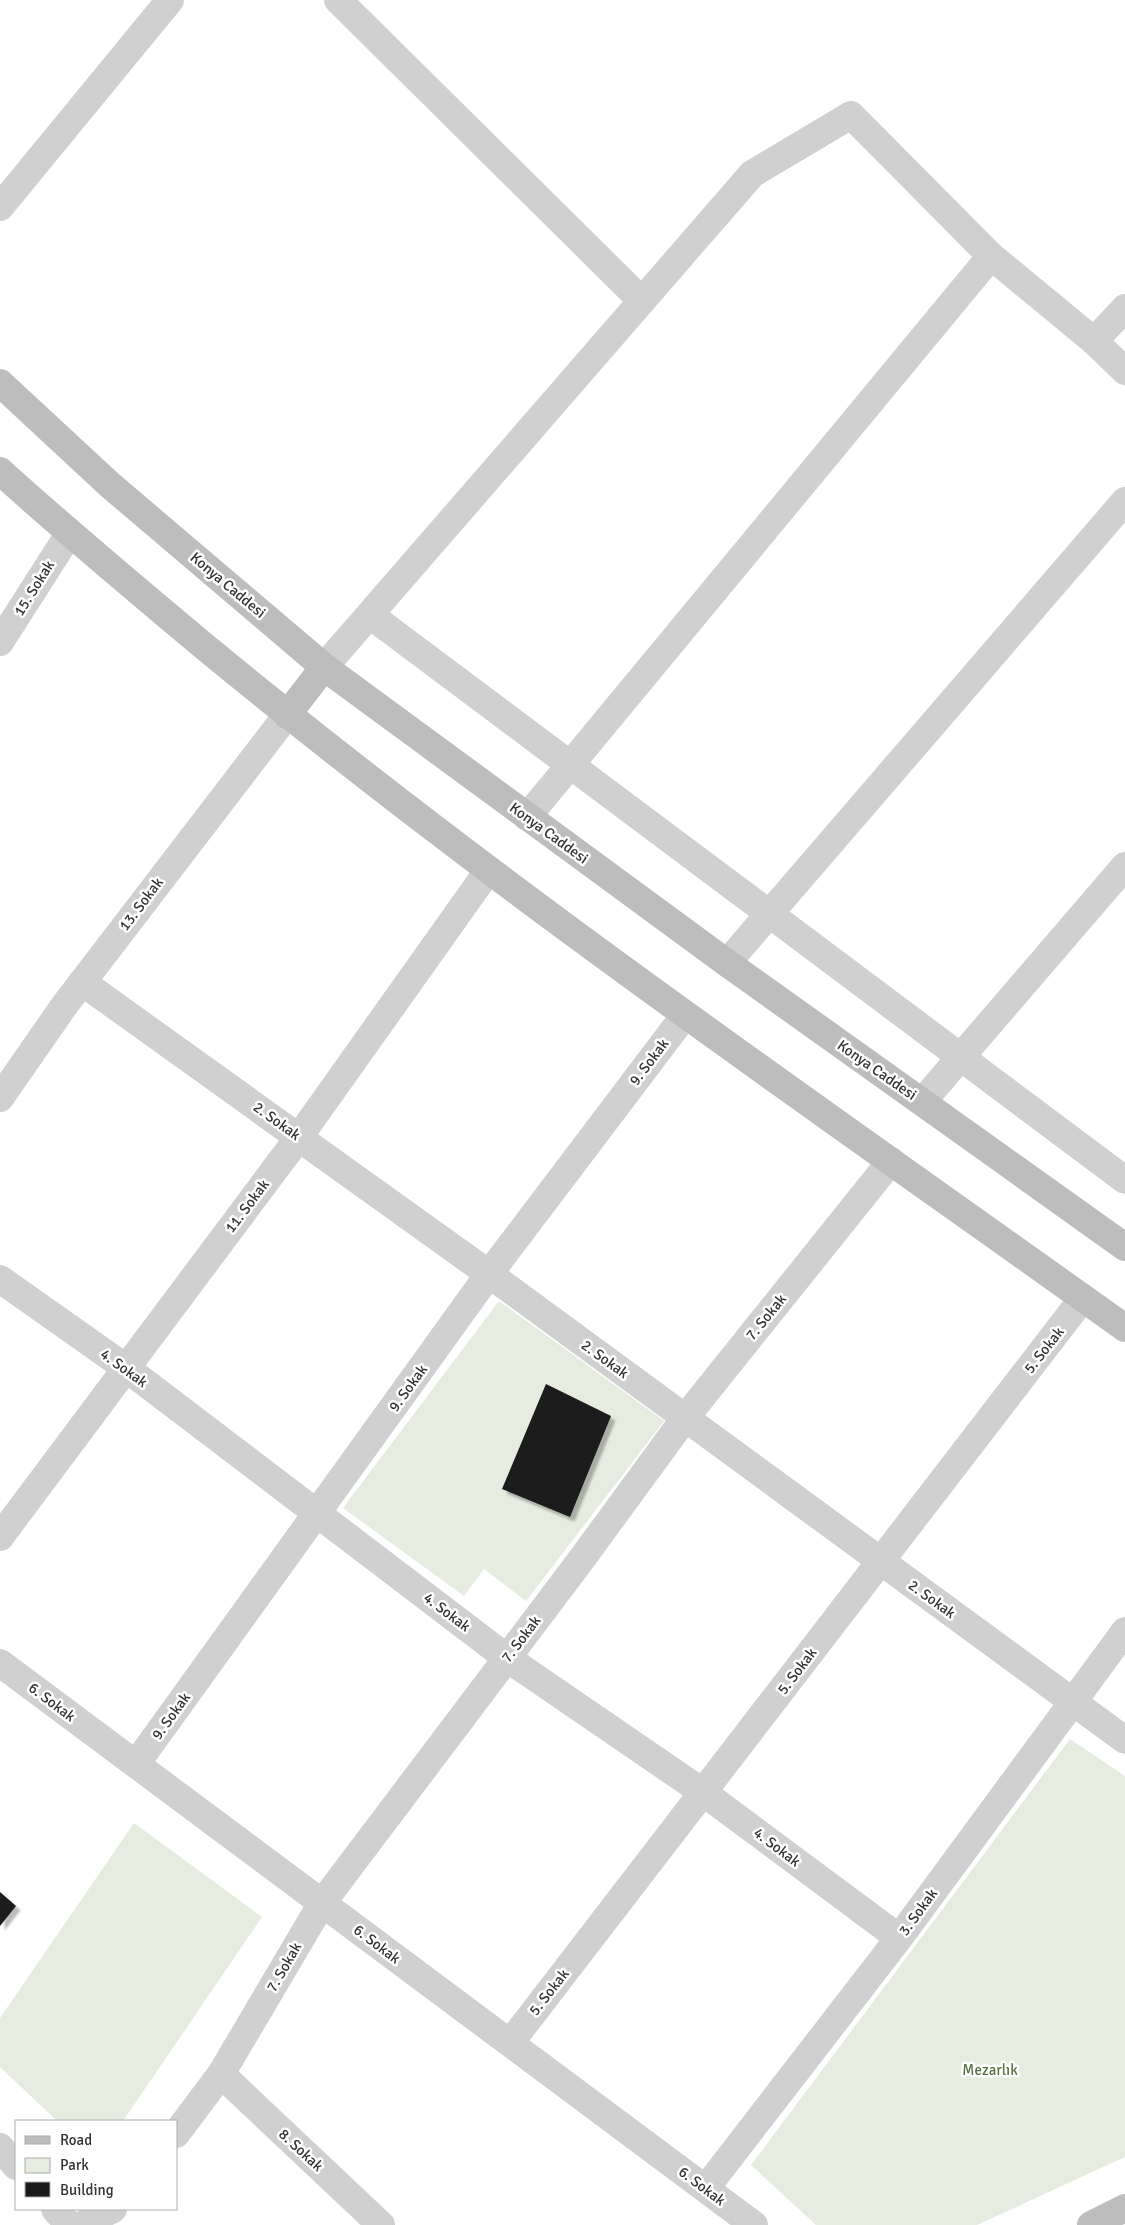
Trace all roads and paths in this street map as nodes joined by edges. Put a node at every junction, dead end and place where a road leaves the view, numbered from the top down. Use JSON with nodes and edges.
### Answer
{"nodes":[{"id":1,"x":170,"y":0,"type":"edge"},
{"id":2,"x":338,"y":0,"type":"edge"},
{"id":3,"x":0,"y":207,"type":"edge"},
{"id":4,"x":991,"y":256,"type":"junction"},
{"id":5,"x":642,"y":301,"type":"junction"},
{"id":6,"x":1125,"y":308,"type":"edge"},
{"id":7,"x":1094,"y":341,"type":"junction"},
{"id":8,"x":1125,"y":371,"type":"edge"},
{"id":9,"x":0,"y":383,"type":"edge"},
{"id":10,"x":0,"y":471,"type":"edge"},
{"id":11,"x":1125,"y":501,"type":"edge"},
{"id":12,"x":69,"y":534,"type":"junction"},
{"id":13,"x":370,"y":615,"type":"junction"},
{"id":14,"x":0,"y":642,"type":"edge"},
{"id":15,"x":324,"y":667,"type":"junction"},
{"id":16,"x":287,"y":715,"type":"junction"},
{"id":17,"x":570,"y":764,"type":"junction"},
{"id":18,"x":527,"y":817,"type":"junction"},
{"id":19,"x":1125,"y":866,"type":"edge"},
{"id":20,"x":488,"y":871,"type":"junction"},
{"id":21,"x":769,"y":914,"type":"junction"},
{"id":22,"x":727,"y":963,"type":"junction"},
{"id":23,"x":82,"y":982,"type":"junction"},
{"id":24,"x":685,"y":1015,"type":"junction"},
{"id":25,"x":960,"y":1057,"type":"junction"},
{"id":26,"x":0,"y":1098,"type":"edge"},
{"id":27,"x":922,"y":1102,"type":"junction"},
{"id":28,"x":299,"y":1137,"type":"junction"},
{"id":29,"x":891,"y":1161,"type":"junction"},
{"id":30,"x":1125,"y":1180,"type":"edge"},
{"id":31,"x":1125,"y":1247,"type":"edge"},
{"id":32,"x":489,"y":1274,"type":"junction"},
{"id":33,"x":0,"y":1279,"type":"edge"},
{"id":34,"x":1083,"y":1298,"type":"junction"},
{"id":35,"x":1125,"y":1328,"type":"edge"},
{"id":36,"x":126,"y":1368,"type":"junction"},
{"id":37,"x":685,"y":1418,"type":"junction"},
{"id":38,"x":318,"y":1514,"type":"junction"},
{"id":39,"x":0,"y":1537,"type":"edge"},
{"id":40,"x":881,"y":1561,"type":"junction"},
{"id":41,"x":1125,"y":1631,"type":"edge"},
{"id":42,"x":507,"y":1658,"type":"junction"},
{"id":43,"x":0,"y":1663,"type":"edge"},
{"id":44,"x":1071,"y":1702,"type":"junction"},
{"id":45,"x":1125,"y":1740,"type":"edge"},
{"id":46,"x":136,"y":1764,"type":"junction"},
{"id":47,"x":704,"y":1793,"type":"junction"},
{"id":48,"x":322,"y":1903,"type":"junction"},
{"id":49,"x":899,"y":1938,"type":"junction"},
{"id":50,"x":510,"y":2043,"type":"junction"},
{"id":51,"x":221,"y":2074,"type":"junction"},
{"id":52,"x":178,"y":2131,"type":"edge"},
{"id":53,"x":0,"y":2148,"type":"edge"},
{"id":54,"x":15,"y":2165,"type":"edge"},
{"id":55,"x":706,"y":2188,"type":"junction"},
{"id":56,"x":1125,"y":2208,"type":"edge"},
{"id":57,"x":56,"y":2210,"type":"edge"},
{"id":58,"x":111,"y":2210,"type":"edge"},
{"id":59,"x":70,"y":2225,"type":"edge"},
{"id":60,"x":82,"y":2225,"type":"edge"},
{"id":61,"x":381,"y":2225,"type":"edge"},
{"id":62,"x":754,"y":2225,"type":"edge"},
{"id":63,"x":1091,"y":2225,"type":"edge"}],
"edges":[{"from":1,"to":3,"type":"street"},
{"from":2,"to":5,"type":"street"},
{"from":4,"to":5,"type":"street"},
{"from":4,"to":7,"type":"street"},
{"from":4,"to":17,"type":"street"},
{"from":5,"to":13,"type":"street"},
{"from":6,"to":7,"type":"street"},
{"from":7,"to":8,"type":"street"},
{"from":9,"to":15,"type":"main road","name":"Konya Caddesi"},
{"from":10,"to":12,"type":"main road"},
{"from":11,"to":21,"type":"street"},
{"from":12,"to":14,"type":"street","name":"15. Sokak"},
{"from":12,"to":16,"type":"main road"},
{"from":13,"to":15,"type":"street"},
{"from":13,"to":17,"type":"street"},
{"from":15,"to":16,"type":"main road"},
{"from":15,"to":18,"type":"main road","name":"Konya Caddesi"},
{"from":16,"to":20,"type":"main road"},
{"from":16,"to":23,"type":"street","name":"13. Sokak"},
{"from":17,"to":18,"type":"street"},
{"from":17,"to":21,"type":"street"},
{"from":18,"to":22,"type":"main road","name":"Konya Caddesi"},
{"from":19,"to":25,"type":"street"},
{"from":20,"to":24,"type":"main road"},
{"from":20,"to":28,"type":"street","name":"11. Sokak"},
{"from":21,"to":22,"type":"street"},
{"from":21,"to":25,"type":"street"},
{"from":22,"to":27,"type":"main road","name":"Konya Caddesi"},
{"from":23,"to":26,"type":"street","name":"13. Sokak"},
{"from":23,"to":28,"type":"street","name":"2. Sokak"},
{"from":24,"to":29,"type":"main road"},
{"from":24,"to":32,"type":"street","name":"9. Sokak"},
{"from":25,"to":27,"type":"street"},
{"from":25,"to":30,"type":"street"},
{"from":27,"to":31,"type":"main road","name":"Konya Caddesi"},
{"from":28,"to":32,"type":"street","name":"2. Sokak"},
{"from":28,"to":36,"type":"street","name":"11. Sokak"},
{"from":29,"to":34,"type":"main road"},
{"from":29,"to":37,"type":"street","name":"7. Sokak"},
{"from":32,"to":37,"type":"street","name":"2. Sokak"},
{"from":32,"to":38,"type":"street","name":"9. Sokak"},
{"from":33,"to":36,"type":"street","name":"4. Sokak"},
{"from":34,"to":35,"type":"main road"},
{"from":34,"to":40,"type":"street","name":"5. Sokak"},
{"from":36,"to":38,"type":"street","name":"4. Sokak"},
{"from":36,"to":39,"type":"street","name":"11. Sokak"},
{"from":37,"to":40,"type":"street","name":"2. Sokak"},
{"from":37,"to":42,"type":"street","name":"7. Sokak"},
{"from":38,"to":42,"type":"street","name":"4. Sokak"},
{"from":38,"to":46,"type":"street","name":"9. Sokak"},
{"from":40,"to":44,"type":"street","name":"2. Sokak"},
{"from":40,"to":47,"type":"street","name":"5. Sokak"},
{"from":41,"to":44,"type":"street","name":"3. Sokak"},
{"from":42,"to":47,"type":"street","name":"4. Sokak"},
{"from":42,"to":48,"type":"street","name":"7. Sokak"},
{"from":43,"to":46,"type":"street","name":"6. Sokak"},
{"from":44,"to":45,"type":"street","name":"2. Sokak"},
{"from":44,"to":49,"type":"street","name":"3. Sokak"},
{"from":46,"to":48,"type":"street","name":"6. Sokak"},
{"from":47,"to":49,"type":"street","name":"4. Sokak"},
{"from":47,"to":50,"type":"street","name":"5. Sokak"},
{"from":48,"to":50,"type":"street","name":"6. Sokak"},
{"from":48,"to":51,"type":"street","name":"7. Sokak"},
{"from":49,"to":55,"type":"street","name":"3. Sokak"},
{"from":50,"to":55,"type":"street","name":"6. Sokak"},
{"from":51,"to":52,"type":"street","name":"7. Sokak"},
{"from":51,"to":61,"type":"street","name":"8. Sokak"},
{"from":53,"to":54,"type":"street"},
{"from":55,"to":62,"type":"street","name":"6. Sokak"},
{"from":56,"to":63,"type":"main road"},
{"from":57,"to":59,"type":"street"},
{"from":58,"to":60,"type":"street"}]}
